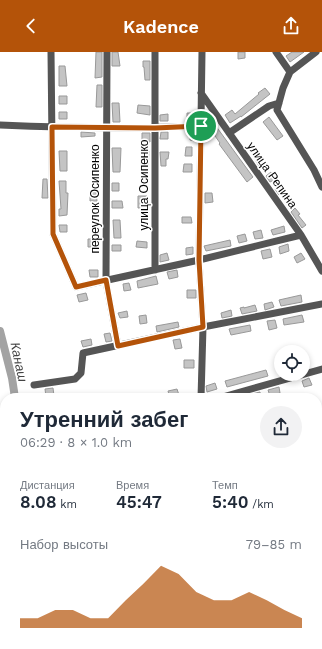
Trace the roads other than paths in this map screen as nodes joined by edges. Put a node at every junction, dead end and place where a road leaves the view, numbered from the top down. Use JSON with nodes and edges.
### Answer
{"nodes":[{"id":1,"x":51,"y":52,"type":"edge"},
{"id":2,"x":107,"y":52,"type":"edge"},
{"id":3,"x":155,"y":52,"type":"edge"},
{"id":4,"x":202,"y":52,"type":"edge"},
{"id":5,"x":276,"y":52,"type":"edge"},
{"id":6,"x":316,"y":52,"type":"edge"},
{"id":7,"x":290,"y":72,"type":"junction"},
{"id":8,"x":201,"y":93,"type":"junction"},
{"id":9,"x":279,"y":103,"type":"junction"},
{"id":10,"x":0,"y":126,"type":"edge"},
{"id":11,"x":201,"y":126,"type":"junction"},
{"id":12,"x":52,"y":127,"type":"junction"},
{"id":13,"x":106,"y":127,"type":"junction"},
{"id":14,"x":155,"y":128,"type":"junction"},
{"id":15,"x":229,"y":133,"type":"junction"},
{"id":16,"x":322,"y":187,"type":"edge"},
{"id":17,"x":301,"y":235,"type":"junction"},
{"id":18,"x":199,"y":260,"type":"junction"},
{"id":19,"x":155,"y":270,"type":"junction"},
{"id":20,"x":322,"y":271,"type":"edge"},
{"id":21,"x":106,"y":280,"type":"junction"},
{"id":22,"x":322,"y":304,"type":"edge"},
{"id":23,"x":203,"y":327,"type":"junction"},
{"id":24,"x":118,"y":346,"type":"junction"},
{"id":25,"x":322,"y":369,"type":"edge"},
{"id":26,"x":34,"y":385,"type":"dead end"},
{"id":27,"x":201,"y":393,"type":"edge"},
{"id":28,"x":237,"y":393,"type":"edge"}],
"edges":[{"from":1,"to":12,"type":"street"},
{"from":2,"to":13,"type":"street","name":"переулок Осипенко"},
{"from":3,"to":14,"type":"street","name":"улица Осипенко"},
{"from":4,"to":8,"type":"street"},
{"from":5,"to":7,"type":"street"},
{"from":6,"to":7,"type":"street"},
{"from":7,"to":9,"type":"street"},
{"from":8,"to":11,"type":"street"},
{"from":8,"to":15,"type":"street","name":"улица Репина"},
{"from":9,"to":15,"type":"street"},
{"from":9,"to":16,"type":"street"},
{"from":10,"to":12,"type":"street"},
{"from":11,"to":14,"type":"street"},
{"from":11,"to":18,"type":"street"},
{"from":12,"to":13,"type":"street"},
{"from":12,"to":21,"type":"street"},
{"from":13,"to":14,"type":"street"},
{"from":13,"to":21,"type":"street","name":"переулок Осипенко"},
{"from":14,"to":19,"type":"street","name":"улица Осипенко"},
{"from":15,"to":17,"type":"street","name":"улица Репина"},
{"from":17,"to":18,"type":"street"},
{"from":17,"to":20,"type":"street","name":"улица Репина"},
{"from":18,"to":19,"type":"street"},
{"from":18,"to":23,"type":"street"},
{"from":19,"to":21,"type":"street"},
{"from":21,"to":24,"type":"street","name":"переулок Осипенко"},
{"from":22,"to":23,"type":"street"},
{"from":23,"to":24,"type":"street"},
{"from":23,"to":27,"type":"street"},
{"from":24,"to":26,"type":"street"},
{"from":25,"to":28,"type":"street"}]}
